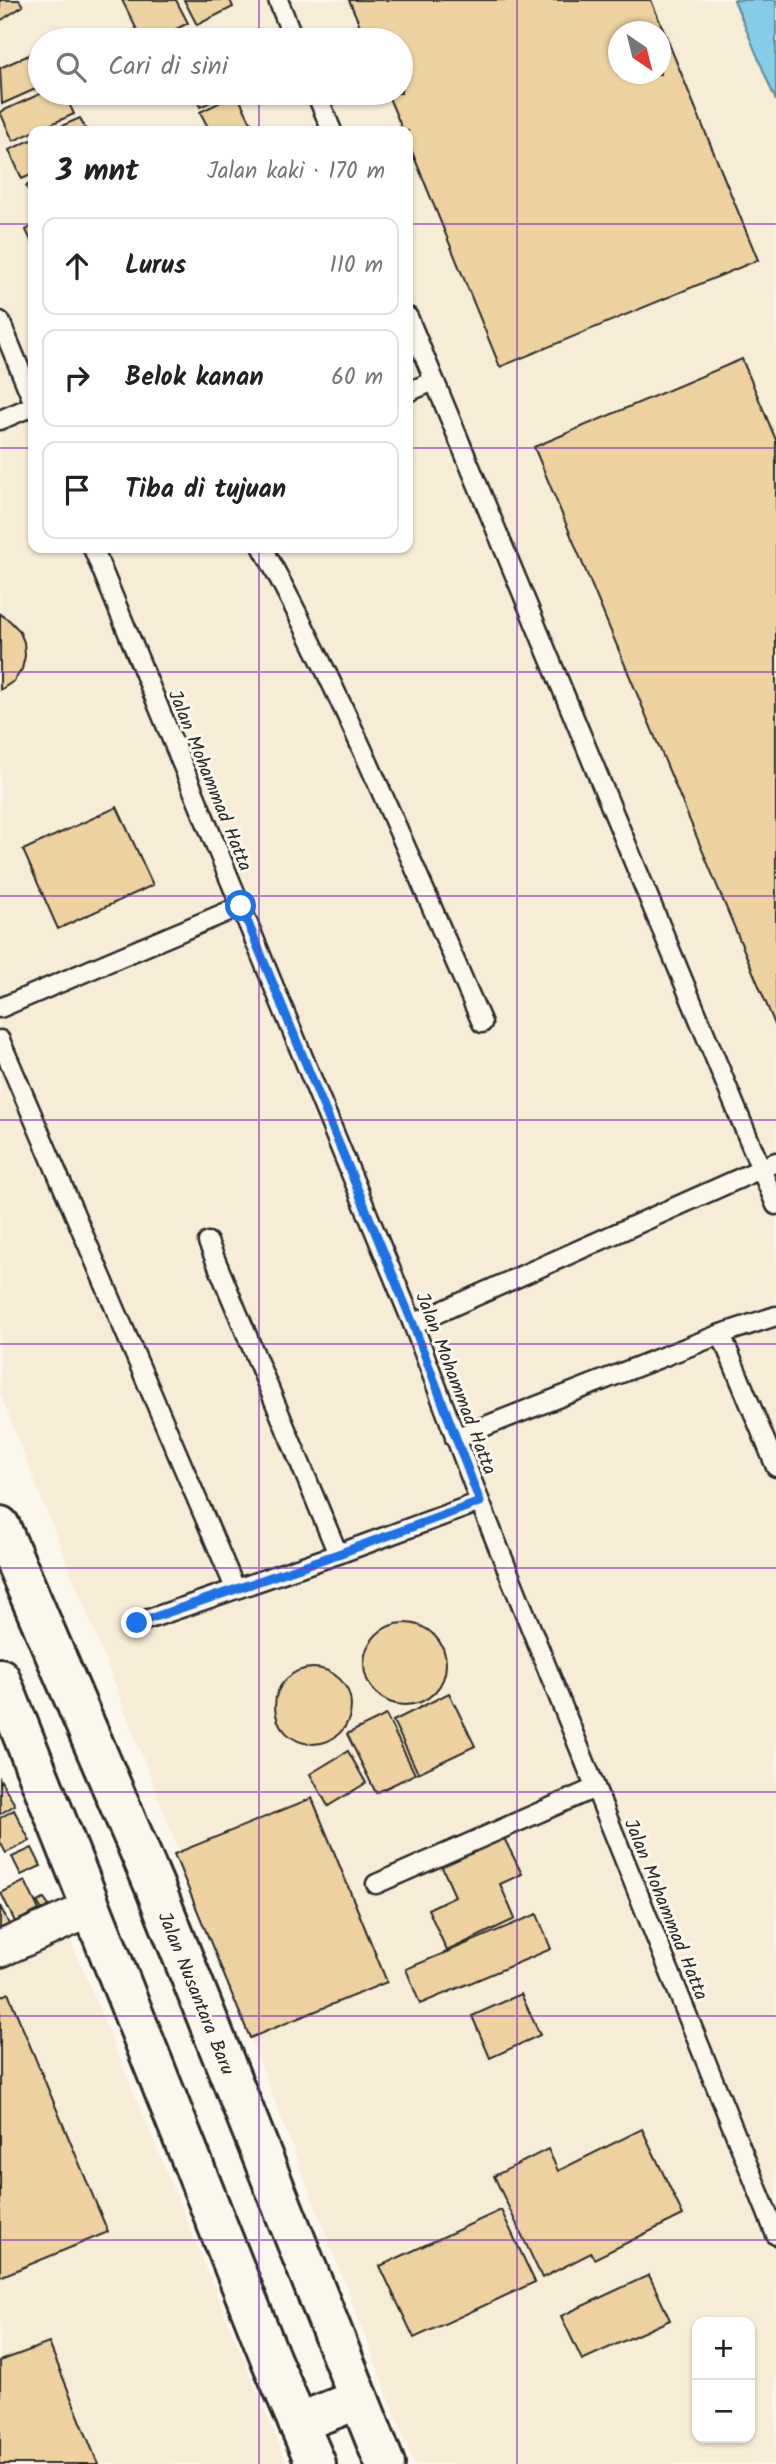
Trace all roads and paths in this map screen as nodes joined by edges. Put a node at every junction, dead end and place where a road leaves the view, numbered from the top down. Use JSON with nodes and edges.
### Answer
{"nodes":[{"id":1,"x":278,"y":0,"type":"edge"},
{"id":2,"x":289,"y":28,"type":"edge"},
{"id":3,"x":321,"y":105,"type":"edge"},
{"id":4,"x":329,"y":126,"type":"edge"},
{"id":5,"x":0,"y":321,"type":"edge"},
{"id":6,"x":413,"y":330,"type":"edge"},
{"id":7,"x":434,"y":382,"type":"junction"},
{"id":8,"x":28,"y":391,"type":"edge"},
{"id":9,"x":413,"y":391,"type":"edge"},
{"id":10,"x":28,"y":406,"type":"edge"},
{"id":11,"x":0,"y":420,"type":"edge"},
{"id":12,"x":95,"y":553,"type":"edge"},
{"id":13,"x":266,"y":553,"type":"edge"},
{"id":14,"x":241,"y":906,"type":"junction"},
{"id":15,"x":0,"y":1009,"type":"edge"},
{"id":16,"x":482,"y":1023,"type":"dead end"},
{"id":17,"x":0,"y":1040,"type":"edge"},
{"id":18,"x":768,"y":1166,"type":"edge"},
{"id":19,"x":776,"y":1205,"type":"edge"},
{"id":20,"x":208,"y":1241,"type":"dead end"},
{"id":21,"x":776,"y":1316,"type":"edge"},
{"id":22,"x":413,"y":1324,"type":"junction"},
{"id":23,"x":721,"y":1334,"type":"junction"},
{"id":24,"x":455,"y":1438,"type":"junction"},
{"id":25,"x":776,"y":1467,"type":"edge"},
{"id":26,"x":480,"y":1502,"type":"junction"},
{"id":27,"x":0,"y":1526,"type":"edge"},
{"id":28,"x":338,"y":1554,"type":"junction"},
{"id":29,"x":235,"y":1588,"type":"junction"},
{"id":30,"x":137,"y":1623,"type":"dead end"},
{"id":31,"x":0,"y":1678,"type":"edge"},
{"id":32,"x":595,"y":1788,"type":"junction"},
{"id":33,"x":376,"y":1884,"type":"dead end"},
{"id":34,"x":93,"y":1908,"type":"junction"},
{"id":35,"x":0,"y":1949,"type":"edge"},
{"id":36,"x":776,"y":2235,"type":"edge"},
{"id":37,"x":359,"y":2399,"type":"junction"},
{"id":38,"x":298,"y":2423,"type":"junction"},
{"id":39,"x":316,"y":2464,"type":"edge"},
{"id":40,"x":385,"y":2464,"type":"edge"}],
"edges":[{"from":1,"to":2,"type":"lane"},
{"from":3,"to":4,"type":"lane"},
{"from":5,"to":8,"type":"lane"},
{"from":6,"to":7,"type":"lane"},
{"from":7,"to":9,"type":"lane"},
{"from":7,"to":18,"type":"lane"},
{"from":10,"to":11,"type":"lane"},
{"from":12,"to":14,"type":"lane","name":"Jalan Mohammad Hatta"},
{"from":13,"to":16,"type":"lane"},
{"from":14,"to":15,"type":"lane"},
{"from":14,"to":22,"type":"lane","name":"Jalan Mohammad Hatta"},
{"from":17,"to":29,"type":"lane"},
{"from":18,"to":19,"type":"lane"},
{"from":18,"to":22,"type":"lane"},
{"from":20,"to":28,"type":"lane"},
{"from":21,"to":23,"type":"lane"},
{"from":22,"to":24,"type":"lane","name":"Jalan Mohammad Hatta"},
{"from":23,"to":24,"type":"lane"},
{"from":23,"to":25,"type":"lane"},
{"from":24,"to":26,"type":"lane","name":"Jalan Mohammad Hatta"},
{"from":26,"to":28,"type":"lane"},
{"from":26,"to":32,"type":"lane","name":"Jalan Mohammad Hatta"},
{"from":27,"to":37,"type":"highway","name":"Jalan Nusantara Baru"},
{"from":28,"to":29,"type":"lane"},
{"from":29,"to":30,"type":"lane"},
{"from":31,"to":34,"type":"highway"},
{"from":32,"to":33,"type":"lane"},
{"from":32,"to":36,"type":"lane","name":"Jalan Mohammad Hatta"},
{"from":34,"to":35,"type":"street"},
{"from":34,"to":38,"type":"highway"},
{"from":37,"to":38,"type":"highway"},
{"from":37,"to":40,"type":"highway","name":"Jalan Nusantara Baru"},
{"from":38,"to":39,"type":"highway"}]}
